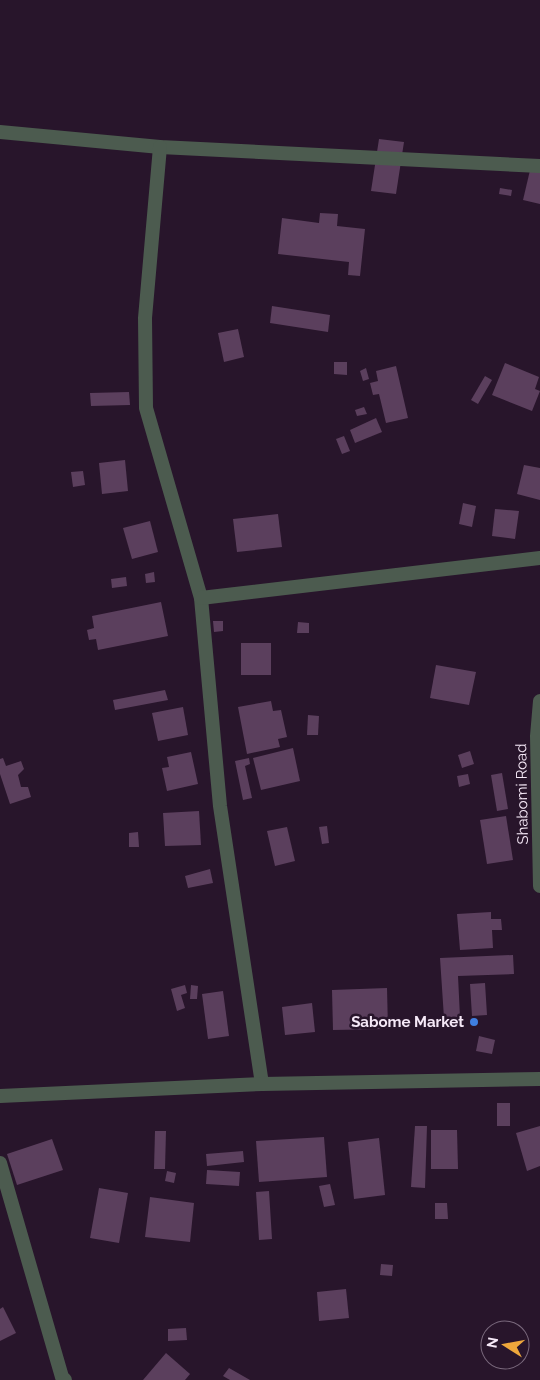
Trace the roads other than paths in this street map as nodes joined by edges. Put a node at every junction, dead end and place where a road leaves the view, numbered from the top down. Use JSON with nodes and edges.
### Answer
{"nodes":[{"id":1,"x":0,"y":132,"type":"edge"},
{"id":2,"x":160,"y":147,"type":"junction"},
{"id":3,"x":540,"y":166,"type":"edge"},
{"id":4,"x":540,"y":558,"type":"edge"},
{"id":5,"x":201,"y":598,"type":"junction"},
{"id":6,"x":540,"y":701,"type":"edge"},
{"id":7,"x":540,"y":886,"type":"edge"},
{"id":8,"x":540,"y":1079,"type":"edge"},
{"id":9,"x":262,"y":1084,"type":"junction"},
{"id":10,"x":0,"y":1096,"type":"edge"},
{"id":11,"x":0,"y":1163,"type":"edge"},
{"id":12,"x":65,"y":1380,"type":"edge"}],
"edges":[{"from":1,"to":2,"type":"street"},
{"from":2,"to":3,"type":"street"},
{"from":2,"to":5,"type":"street"},
{"from":4,"to":5,"type":"street"},
{"from":5,"to":9,"type":"street"},
{"from":6,"to":7,"type":"street","name":"Shabomi Road"},
{"from":8,"to":9,"type":"street"},
{"from":9,"to":10,"type":"street"},
{"from":11,"to":12,"type":"street"}]}
